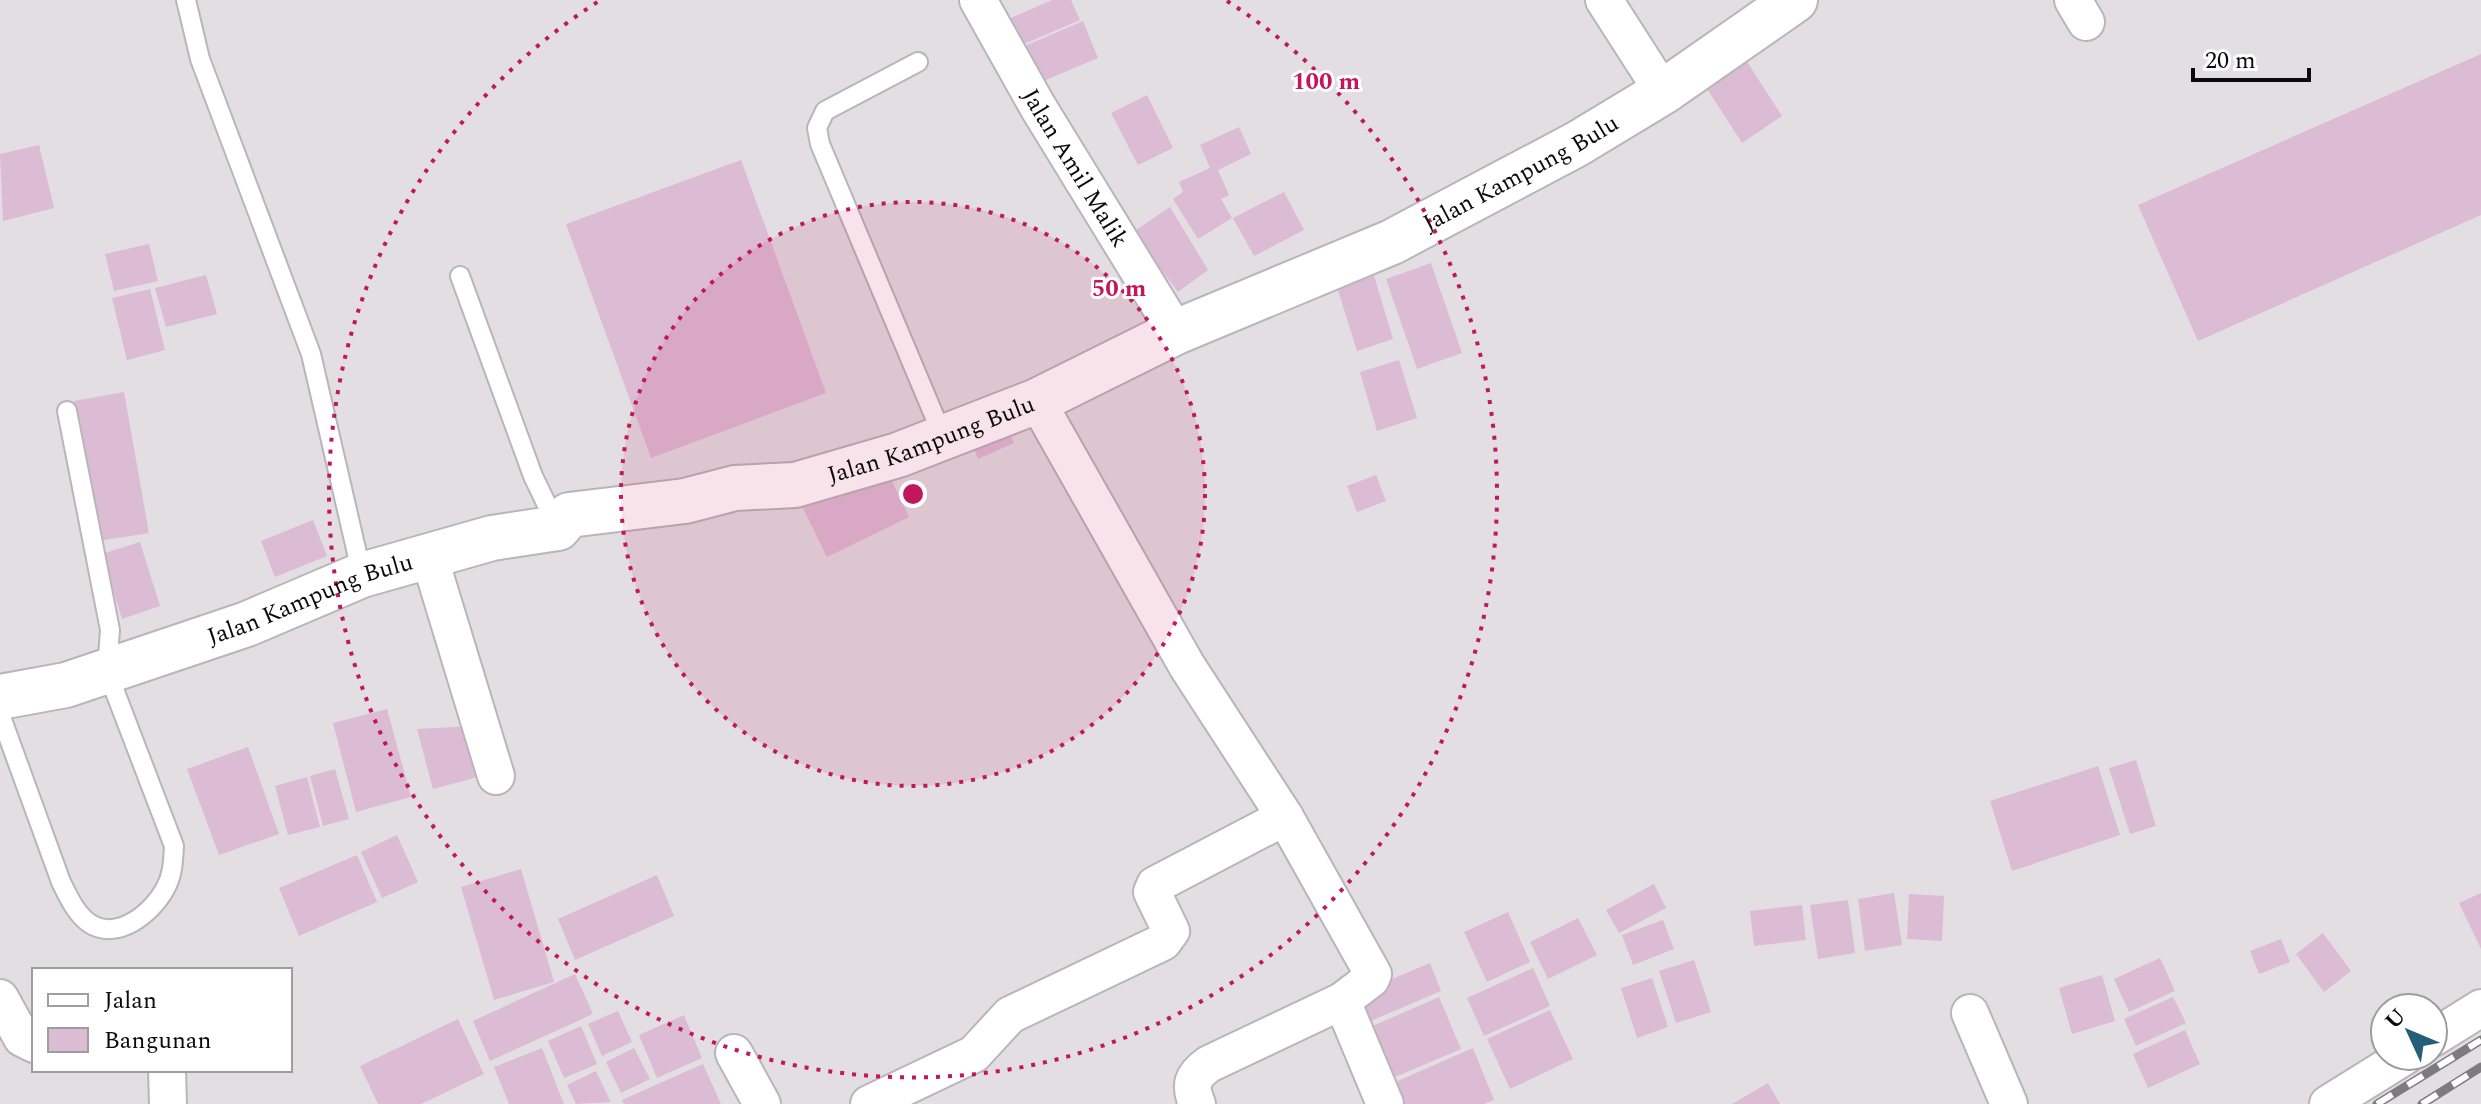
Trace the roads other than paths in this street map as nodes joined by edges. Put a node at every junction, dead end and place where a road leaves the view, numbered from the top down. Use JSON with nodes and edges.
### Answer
{"nodes":[{"id":1,"x":186,"y":0,"type":"edge"},
{"id":2,"x":978,"y":0,"type":"edge"},
{"id":3,"x":1604,"y":0,"type":"edge"},
{"id":4,"x":1780,"y":4,"type":"edge"},
{"id":5,"x":918,"y":62,"type":"dead end"},
{"id":6,"x":1663,"y":92,"type":"junction"},
{"id":7,"x":460,"y":276,"type":"dead end"},
{"id":8,"x":1176,"y":332,"type":"junction"},
{"id":9,"x":1037,"y":401,"type":"junction"},
{"id":10,"x":67,"y":411,"type":"dead end"},
{"id":11,"x":944,"y":439,"type":"junction"},
{"id":12,"x":558,"y":528,"type":"junction"},
{"id":13,"x":429,"y":556,"type":"junction"},
{"id":14,"x":362,"y":575,"type":"junction"},
{"id":15,"x":107,"y":671,"type":"junction"},
{"id":16,"x":0,"y":697,"type":"edge"},
{"id":17,"x":0,"y":714,"type":"edge"},
{"id":18,"x":496,"y":776,"type":"dead end"},
{"id":19,"x":1285,"y":817,"type":"junction"},
{"id":20,"x":0,"y":998,"type":"edge"},
{"id":21,"x":1342,"y":1001,"type":"junction"},
{"id":22,"x":2481,"y":1008,"type":"edge"},
{"id":23,"x":1970,"y":1013,"type":"dead end"},
{"id":24,"x":2449,"y":1028,"type":"edge"},
{"id":25,"x":32,"y":1043,"type":"edge"},
{"id":26,"x":734,"y":1053,"type":"dead end"},
{"id":27,"x":167,"y":1072,"type":"edge"},
{"id":28,"x":2379,"y":1072,"type":"edge"},
{"id":29,"x":168,"y":1104,"type":"edge"},
{"id":30,"x":762,"y":1104,"type":"edge"},
{"id":31,"x":869,"y":1104,"type":"edge"},
{"id":32,"x":1197,"y":1104,"type":"edge"},
{"id":33,"x":1385,"y":1104,"type":"edge"},
{"id":34,"x":2009,"y":1104,"type":"edge"},
{"id":35,"x":2328,"y":1104,"type":"edge"}],
"edges":[{"from":1,"to":14,"type":"lane"},
{"from":2,"to":8,"type":"street","name":"Jalan Amil Malik"},
{"from":3,"to":6,"type":"street"},
{"from":4,"to":6,"type":"street","name":"Jalan Kampung Bulu"},
{"from":5,"to":11,"type":"lane"},
{"from":6,"to":8,"type":"street","name":"Jalan Kampung Bulu"},
{"from":7,"to":12,"type":"lane"},
{"from":8,"to":9,"type":"street","name":"Jalan Kampung Bulu"},
{"from":9,"to":11,"type":"street","name":"Jalan Kampung Bulu"},
{"from":9,"to":19,"type":"street"},
{"from":10,"to":15,"type":"lane"},
{"from":11,"to":12,"type":"street","name":"Jalan Kampung Bulu"},
{"from":12,"to":13,"type":"street","name":"Jalan Kampung Bulu"},
{"from":13,"to":14,"type":"street","name":"Jalan Kampung Bulu"},
{"from":13,"to":18,"type":"street"},
{"from":14,"to":15,"type":"street","name":"Jalan Kampung Bulu"},
{"from":15,"to":16,"type":"street","name":"Jalan Kampung Bulu"},
{"from":15,"to":17,"type":"lane"},
{"from":19,"to":21,"type":"street"},
{"from":19,"to":31,"type":"street"},
{"from":20,"to":25,"type":"street"},
{"from":21,"to":32,"type":"street"},
{"from":21,"to":33,"type":"street"},
{"from":22,"to":24,"type":"street"},
{"from":23,"to":34,"type":"street"},
{"from":26,"to":30,"type":"street"},
{"from":27,"to":29,"type":"street"},
{"from":28,"to":35,"type":"street"}]}
